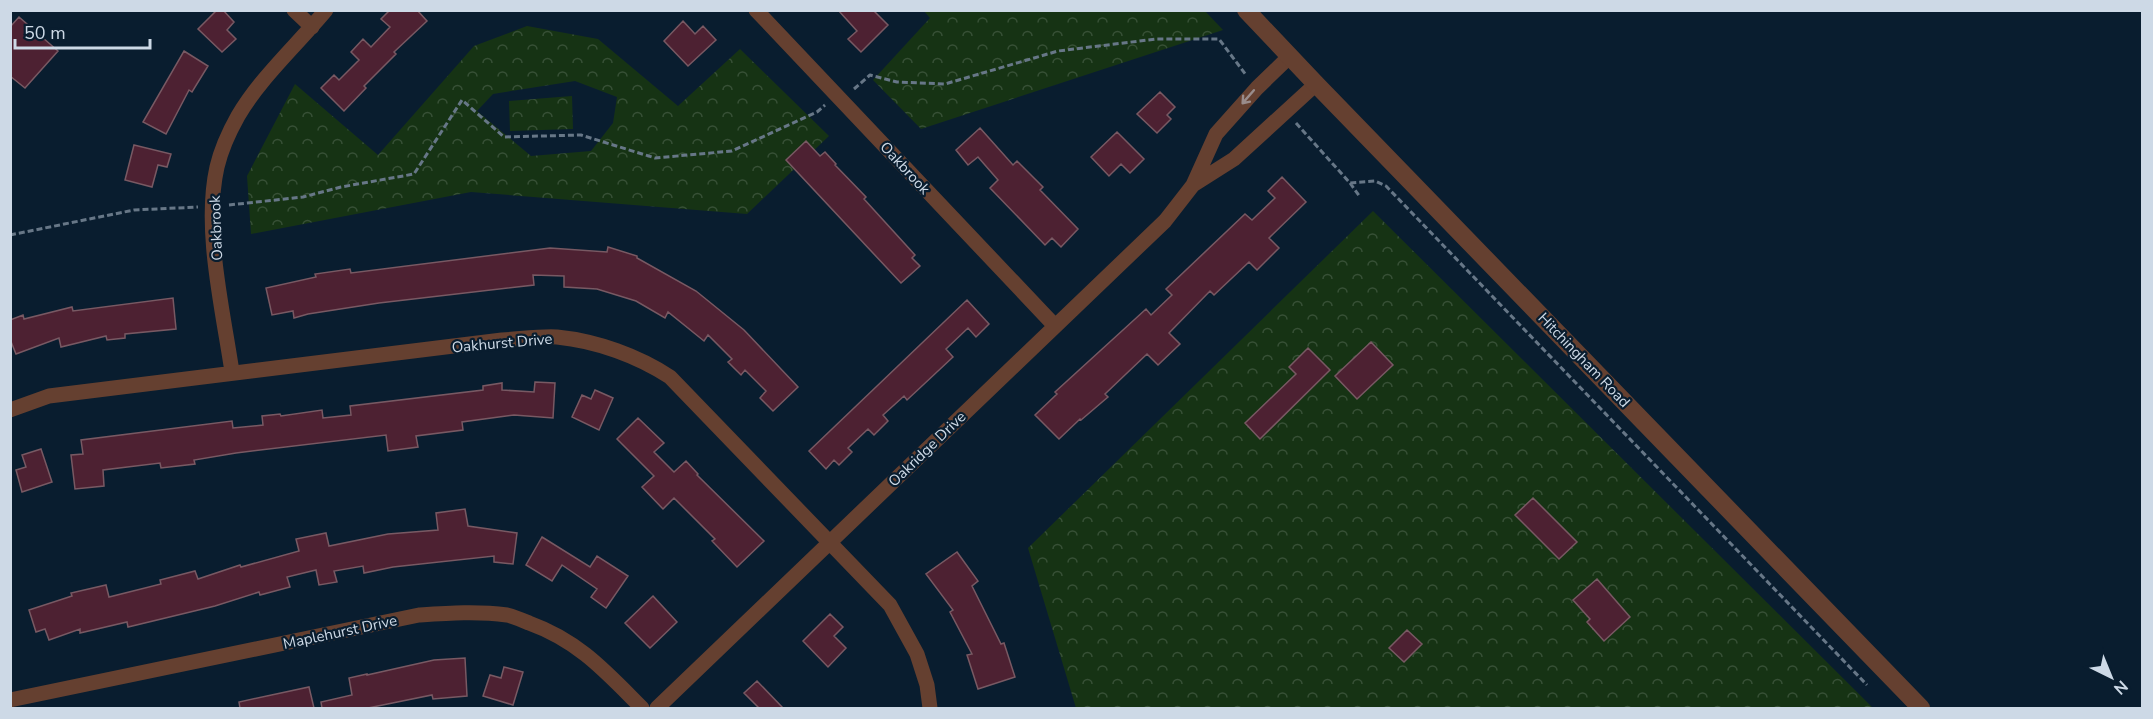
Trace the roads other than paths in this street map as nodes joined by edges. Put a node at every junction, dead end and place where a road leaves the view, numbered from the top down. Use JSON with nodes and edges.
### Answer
{"nodes":[{"id":1,"x":294,"y":10,"type":"edge"},
{"id":2,"x":326,"y":10,"type":"edge"},
{"id":3,"x":756,"y":10,"type":"edge"},
{"id":4,"x":1246,"y":10,"type":"edge"},
{"id":5,"x":312,"y":27,"type":"junction"},
{"id":6,"x":1290,"y":56,"type":"junction"},
{"id":7,"x":1316,"y":84,"type":"junction"},
{"id":8,"x":1193,"y":185,"type":"junction"},
{"id":9,"x":1055,"y":326,"type":"junction"},
{"id":10,"x":232,"y":372,"type":"junction"},
{"id":11,"x":10,"y":410,"type":"edge"},
{"id":12,"x":831,"y":542,"type":"junction"},
{"id":13,"x":10,"y":700,"type":"edge"},
{"id":14,"x":642,"y":708,"type":"edge"},
{"id":15,"x":657,"y":708,"type":"edge"},
{"id":16,"x":930,"y":708,"type":"edge"},
{"id":17,"x":1921,"y":708,"type":"edge"}],
"edges":[{"from":1,"to":5,"type":"street"},
{"from":2,"to":5,"type":"street","name":"Oakbrook"},
{"from":3,"to":9,"type":"street","name":"Oakbrook"},
{"from":4,"to":6,"type":"street","name":"Hitchingham Road"},
{"from":5,"to":10,"type":"street","name":"Oakbrook"},
{"from":6,"to":7,"type":"street","name":"Hitchingham Road"},
{"from":6,"to":8,"type":"street","name":"Oakridge Drive","one_way":true},
{"from":7,"to":8,"type":"street","name":"Oakridge Drive"},
{"from":7,"to":17,"type":"street","name":"Hitchingham Road"},
{"from":8,"to":9,"type":"street","name":"Oakridge Drive"},
{"from":9,"to":12,"type":"street","name":"Oakridge Drive"},
{"from":10,"to":11,"type":"street","name":"Oakhurst Drive"},
{"from":10,"to":12,"type":"street","name":"Oakhurst Drive"},
{"from":12,"to":15,"type":"street","name":"Oakridge Drive"},
{"from":12,"to":16,"type":"street","name":"Oakhurst Drive"},
{"from":13,"to":14,"type":"street","name":"Maplehurst Drive"}]}
